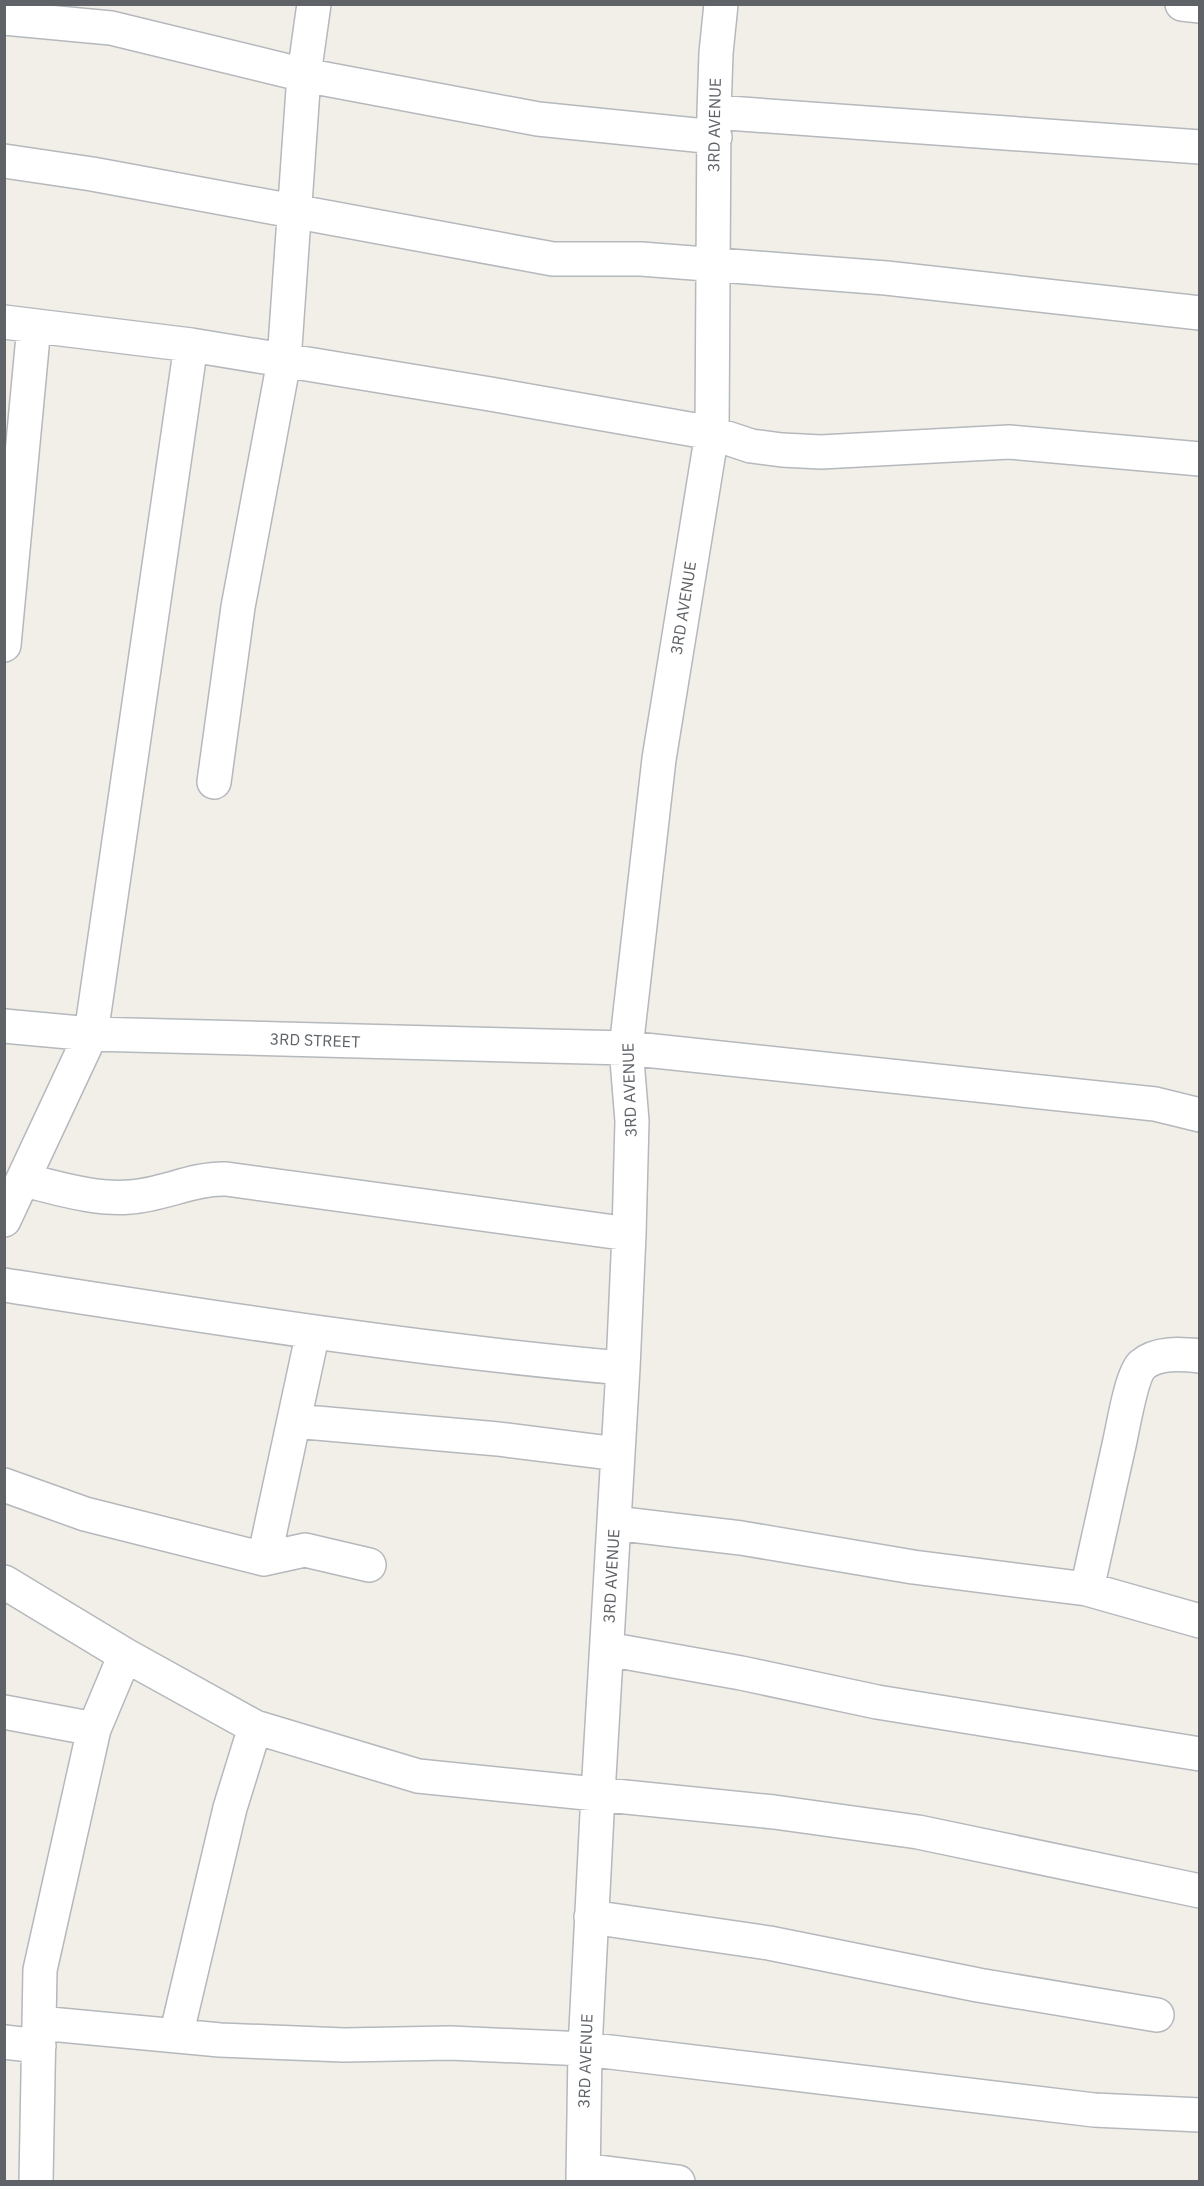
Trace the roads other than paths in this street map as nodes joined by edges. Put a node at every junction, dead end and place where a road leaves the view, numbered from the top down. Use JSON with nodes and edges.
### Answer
{"nodes":[{"id":1,"x":314,"y":4,"type":"edge"},
{"id":2,"x":721,"y":4,"type":"edge"},
{"id":3,"x":1182,"y":4,"type":"edge"},
{"id":4,"x":1200,"y":6,"type":"edge"},
{"id":5,"x":4,"y":18,"type":"edge"},
{"id":6,"x":304,"y":75,"type":"junction"},
{"id":7,"x":715,"y":125,"type":"junction"},
{"id":8,"x":1200,"y":147,"type":"edge"},
{"id":9,"x":4,"y":161,"type":"edge"},
{"id":10,"x":294,"y":210,"type":"junction"},
{"id":11,"x":712,"y":264,"type":"junction"},
{"id":12,"x":1200,"y":313,"type":"edge"},
{"id":13,"x":19,"y":324,"type":"edge"},
{"id":14,"x":191,"y":345,"type":"junction"},
{"id":15,"x":284,"y":361,"type":"junction"},
{"id":16,"x":712,"y":433,"type":"junction"},
{"id":17,"x":1200,"y":459,"type":"edge"},
{"id":18,"x":4,"y":645,"type":"edge"},
{"id":19,"x":214,"y":782,"type":"dead end"},
{"id":20,"x":4,"y":1026,"type":"edge"},
{"id":21,"x":91,"y":1034,"type":"junction"},
{"id":22,"x":626,"y":1048,"type":"junction"},
{"id":23,"x":1200,"y":1115,"type":"edge"},
{"id":24,"x":24,"y":1180,"type":"junction"},
{"id":25,"x":4,"y":1220,"type":"edge"},
{"id":26,"x":628,"y":1233,"type":"junction"},
{"id":27,"x":4,"y":1285,"type":"edge"},
{"id":28,"x":313,"y":1332,"type":"junction"},
{"id":29,"x":1200,"y":1356,"type":"edge"},
{"id":30,"x":623,"y":1368,"type":"junction"},
{"id":31,"x":294,"y":1421,"type":"junction"},
{"id":32,"x":618,"y":1454,"type":"junction"},
{"id":33,"x":4,"y":1485,"type":"edge"},
{"id":34,"x":614,"y":1523,"type":"junction"},
{"id":35,"x":264,"y":1559,"type":"junction"},
{"id":36,"x":369,"y":1565,"type":"dead end"},
{"id":37,"x":4,"y":1582,"type":"edge"},
{"id":38,"x":1087,"y":1589,"type":"junction"},
{"id":39,"x":1200,"y":1621,"type":"edge"},
{"id":40,"x":607,"y":1649,"type":"junction"},
{"id":41,"x":125,"y":1655,"type":"junction"},
{"id":42,"x":4,"y":1712,"type":"edge"},
{"id":43,"x":255,"y":1727,"type":"junction"},
{"id":44,"x":94,"y":1730,"type":"junction"},
{"id":45,"x":1200,"y":1754,"type":"edge"},
{"id":46,"x":598,"y":1794,"type":"junction"},
{"id":47,"x":1200,"y":1891,"type":"edge"},
{"id":48,"x":591,"y":1917,"type":"junction"},
{"id":49,"x":1157,"y":2015,"type":"dead end"},
{"id":50,"x":39,"y":2035,"type":"junction"},
{"id":51,"x":176,"y":2036,"type":"junction"},
{"id":52,"x":4,"y":2042,"type":"edge"},
{"id":53,"x":585,"y":2049,"type":"junction"},
{"id":54,"x":1200,"y":2115,"type":"edge"},
{"id":55,"x":583,"y":2176,"type":"edge"},
{"id":56,"x":36,"y":2181,"type":"edge"},
{"id":57,"x":678,"y":2181,"type":"edge"}],
"edges":[{"from":1,"to":6,"type":"street"},
{"from":2,"to":7,"type":"street","name":"3RD AVENUE"},
{"from":3,"to":4,"type":"street"},
{"from":5,"to":6,"type":"street"},
{"from":6,"to":7,"type":"street"},
{"from":6,"to":10,"type":"street"},
{"from":7,"to":8,"type":"street"},
{"from":7,"to":11,"type":"street","name":"3RD AVENUE"},
{"from":9,"to":10,"type":"street"},
{"from":10,"to":11,"type":"street"},
{"from":10,"to":15,"type":"street"},
{"from":11,"to":12,"type":"street"},
{"from":11,"to":16,"type":"street","name":"3RD AVENUE"},
{"from":13,"to":14,"type":"street"},
{"from":13,"to":18,"type":"street"},
{"from":14,"to":15,"type":"street"},
{"from":14,"to":21,"type":"street"},
{"from":15,"to":16,"type":"street"},
{"from":15,"to":19,"type":"street"},
{"from":16,"to":17,"type":"street"},
{"from":16,"to":22,"type":"street","name":"3RD AVENUE"},
{"from":20,"to":21,"type":"street","name":"3RD STREET"},
{"from":21,"to":22,"type":"street","name":"3RD STREET"},
{"from":21,"to":24,"type":"street"},
{"from":22,"to":23,"type":"street","name":"3RD STREET"},
{"from":22,"to":26,"type":"street","name":"3RD AVENUE"},
{"from":24,"to":25,"type":"street"},
{"from":24,"to":26,"type":"street"},
{"from":26,"to":30,"type":"street","name":"3RD AVENUE"},
{"from":27,"to":28,"type":"street"},
{"from":28,"to":30,"type":"street"},
{"from":28,"to":31,"type":"street"},
{"from":29,"to":38,"type":"street"},
{"from":30,"to":32,"type":"street","name":"3RD AVENUE"},
{"from":31,"to":32,"type":"street"},
{"from":31,"to":35,"type":"street"},
{"from":32,"to":34,"type":"street","name":"3RD AVENUE"},
{"from":33,"to":35,"type":"street"},
{"from":34,"to":38,"type":"street"},
{"from":34,"to":40,"type":"street","name":"3RD AVENUE"},
{"from":35,"to":36,"type":"street"},
{"from":37,"to":41,"type":"street"},
{"from":38,"to":39,"type":"street"},
{"from":40,"to":45,"type":"street"},
{"from":40,"to":46,"type":"street","name":"3RD AVENUE"},
{"from":41,"to":43,"type":"street"},
{"from":41,"to":44,"type":"street"},
{"from":42,"to":44,"type":"street"},
{"from":43,"to":46,"type":"street"},
{"from":43,"to":51,"type":"street"},
{"from":44,"to":50,"type":"street"},
{"from":46,"to":47,"type":"street"},
{"from":46,"to":48,"type":"street","name":"3RD AVENUE"},
{"from":48,"to":49,"type":"street"},
{"from":48,"to":53,"type":"street","name":"3RD AVENUE"},
{"from":50,"to":51,"type":"street"},
{"from":50,"to":52,"type":"street"},
{"from":50,"to":56,"type":"street"},
{"from":51,"to":53,"type":"street"},
{"from":53,"to":54,"type":"street"},
{"from":53,"to":55,"type":"street","name":"3RD AVENUE"},
{"from":55,"to":57,"type":"street"}]}
